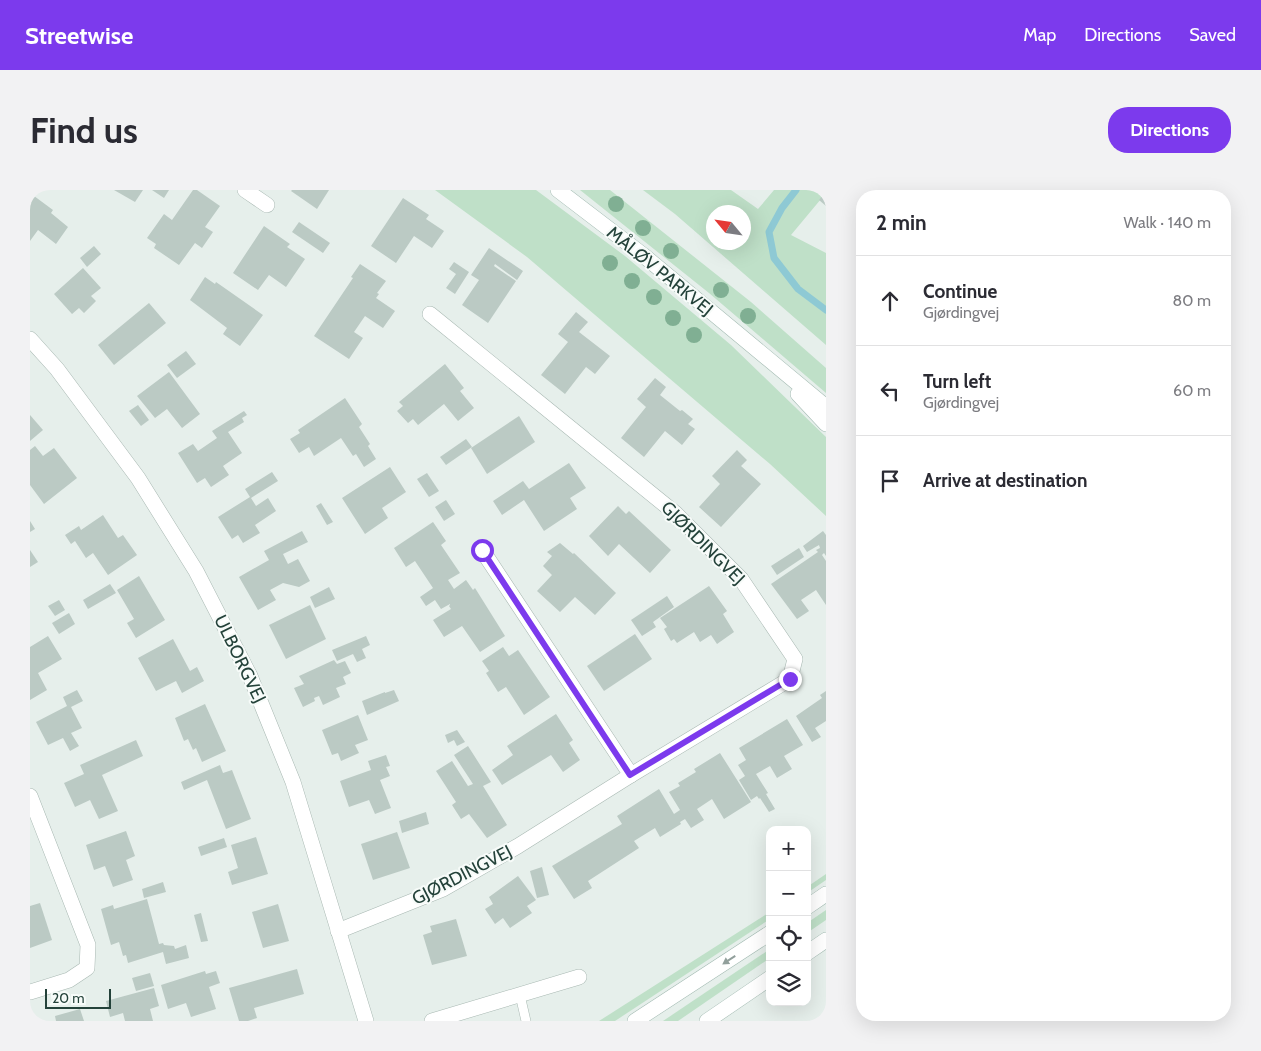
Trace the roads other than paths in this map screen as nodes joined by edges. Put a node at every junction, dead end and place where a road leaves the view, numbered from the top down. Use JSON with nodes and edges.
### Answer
{"nodes":[{"id":1,"x":245,"y":190,"type":"edge"},
{"id":2,"x":558,"y":190,"type":"edge"},
{"id":3,"x":267,"y":205,"type":"dead end"},
{"id":4,"x":430,"y":314,"type":"dead end"},
{"id":5,"x":30,"y":340,"type":"edge"},
{"id":6,"x":762,"y":355,"type":"junction"},
{"id":7,"x":826,"y":407,"type":"edge"},
{"id":8,"x":826,"y":424,"type":"edge"},
{"id":9,"x":482,"y":550,"type":"dead end"},
{"id":10,"x":630,"y":775,"type":"junction"},
{"id":11,"x":30,"y":796,"type":"edge"},
{"id":12,"x":826,"y":894,"type":"edge"},
{"id":13,"x":811,"y":904,"type":"edge"},
{"id":14,"x":338,"y":931,"type":"junction"},
{"id":15,"x":766,"y":936,"type":"edge"},
{"id":16,"x":826,"y":940,"type":"edge"},
{"id":17,"x":811,"y":950,"type":"edge"},
{"id":18,"x":580,"y":977,"type":"dead end"},
{"id":19,"x":766,"y":981,"type":"edge"},
{"id":20,"x":30,"y":992,"type":"edge"},
{"id":21,"x":520,"y":995,"type":"junction"},
{"id":22,"x":366,"y":1021,"type":"edge"},
{"id":23,"x":432,"y":1021,"type":"edge"},
{"id":24,"x":526,"y":1021,"type":"edge"},
{"id":25,"x":635,"y":1021,"type":"edge"},
{"id":26,"x":707,"y":1021,"type":"edge"}],
"edges":[{"from":1,"to":3,"type":"street"},
{"from":2,"to":6,"type":"street","name":"MÅLØV PARKVEJ"},
{"from":4,"to":10,"type":"street","name":"GJØRDINGVEJ"},
{"from":5,"to":14,"type":"street","name":"ULBORGVEJ"},
{"from":6,"to":7,"type":"street","name":"MÅLØV PARKVEJ"},
{"from":6,"to":8,"type":"street","name":"MÅLØV PARKVEJ"},
{"from":9,"to":10,"type":"street"},
{"from":10,"to":14,"type":"street","name":"GJØRDINGVEJ"},
{"from":11,"to":20,"type":"street"},
{"from":12,"to":13,"type":"street"},
{"from":14,"to":22,"type":"street","name":"ULBORGVEJ"},
{"from":15,"to":25,"type":"street","one_way":true},
{"from":16,"to":17,"type":"street"},
{"from":18,"to":21,"type":"street"},
{"from":19,"to":26,"type":"street"},
{"from":21,"to":23,"type":"street"},
{"from":21,"to":24,"type":"lane"}]}
